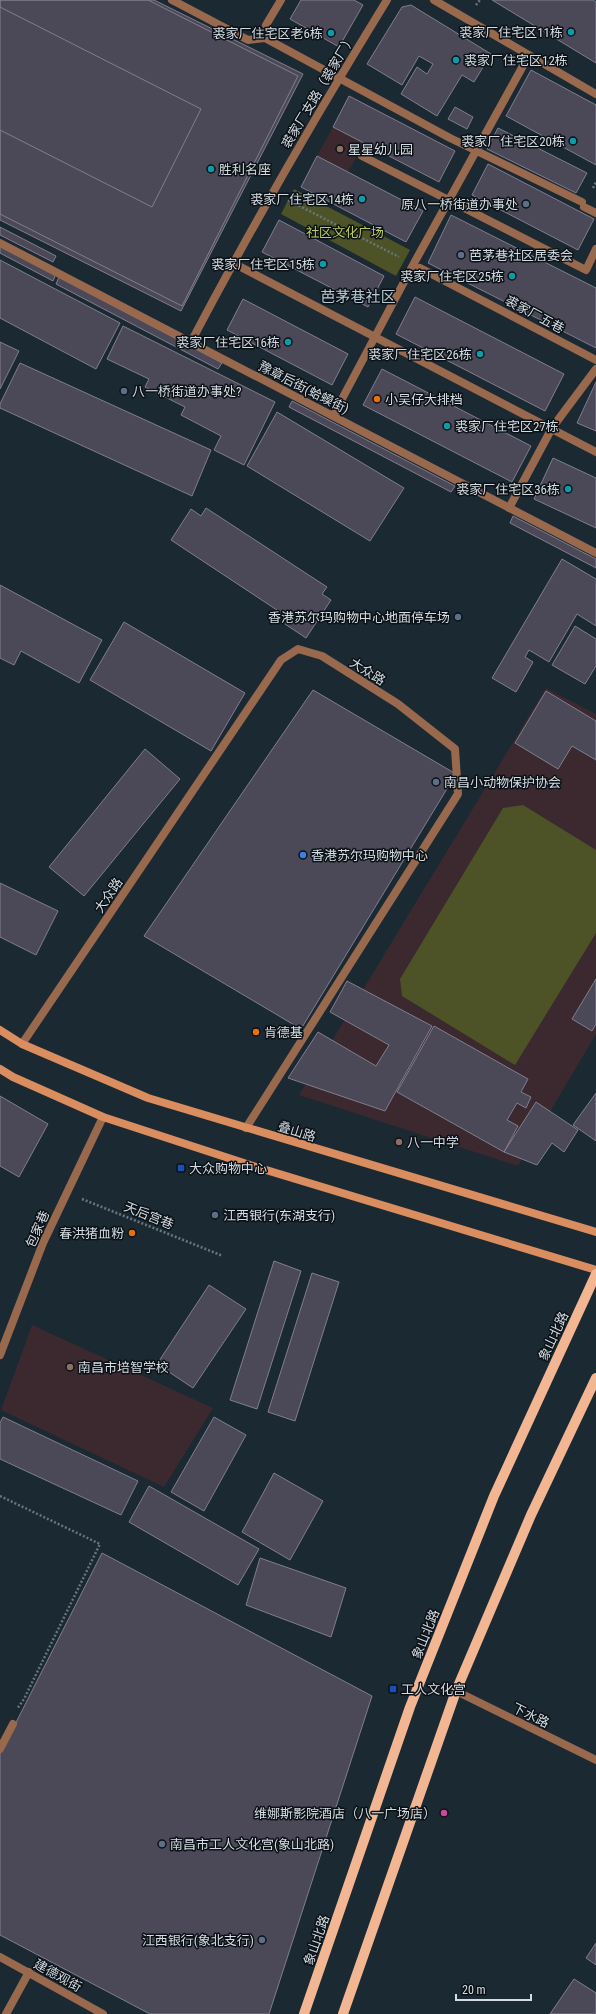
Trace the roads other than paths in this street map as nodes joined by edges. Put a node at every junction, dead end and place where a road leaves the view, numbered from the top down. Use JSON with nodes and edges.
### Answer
{"nodes":[{"id":1,"x":172,"y":0,"type":"edge"},
{"id":2,"x":282,"y":0,"type":"edge"},
{"id":3,"x":434,"y":0,"type":"edge"},
{"id":4,"x":384,"y":1,"type":"edge"},
{"id":5,"x":266,"y":25,"type":"dead end"},
{"id":6,"x":529,"y":55,"type":"junction"},
{"id":7,"x":338,"y":79,"type":"junction"},
{"id":8,"x":596,"y":94,"type":"edge"},
{"id":9,"x":476,"y":151,"type":"junction"},
{"id":10,"x":362,"y":156,"type":"dead end"},
{"id":11,"x":449,"y":200,"type":"junction"},
{"id":12,"x":596,"y":213,"type":"edge"},
{"id":13,"x":0,"y":243,"type":"edge"},
{"id":14,"x":596,"y":249,"type":"edge"},
{"id":15,"x":233,"y":263,"type":"junction"},
{"id":16,"x":420,"y":268,"type":"dead end"},
{"id":17,"x":375,"y":336,"type":"junction"},
{"id":18,"x":191,"y":342,"type":"junction"},
{"id":19,"x":596,"y":360,"type":"edge"},
{"id":20,"x":596,"y":369,"type":"edge"},
{"id":21,"x":334,"y":416,"type":"junction"},
{"id":22,"x":552,"y":428,"type":"junction"},
{"id":23,"x":596,"y":452,"type":"edge"},
{"id":24,"x":509,"y":508,"type":"junction"},
{"id":25,"x":596,"y":553,"type":"edge"},
{"id":26,"x":0,"y":1030,"type":"edge"},
{"id":27,"x":22,"y":1044,"type":"junction"},
{"id":28,"x":0,"y":1069,"type":"edge"},
{"id":29,"x":103,"y":1117,"type":"junction"},
{"id":30,"x":246,"y":1128,"type":"junction"},
{"id":31,"x":596,"y":1232,"type":"edge"},
{"id":32,"x":596,"y":1270,"type":"edge"},
{"id":33,"x":596,"y":1274,"type":"edge"},
{"id":34,"x":0,"y":1355,"type":"edge"},
{"id":35,"x":596,"y":1378,"type":"edge"},
{"id":36,"x":456,"y":1691,"type":"junction"},
{"id":37,"x":13,"y":1724,"type":"dead end"},
{"id":38,"x":0,"y":1749,"type":"edge"},
{"id":39,"x":596,"y":1760,"type":"edge"},
{"id":40,"x":0,"y":1957,"type":"edge"},
{"id":41,"x":29,"y":1972,"type":"junction"},
{"id":42,"x":6,"y":2014,"type":"edge"},
{"id":43,"x":104,"y":2014,"type":"edge"},
{"id":44,"x":304,"y":2014,"type":"edge"},
{"id":45,"x":343,"y":2014,"type":"edge"}],
"edges":[{"from":1,"to":7,"type":"street"},
{"from":2,"to":5,"type":"street"},
{"from":3,"to":6,"type":"street"},
{"from":4,"to":7,"type":"street","name":"裘家厂支路（裘家厂）"},
{"from":6,"to":8,"type":"street"},
{"from":6,"to":9,"type":"street"},
{"from":7,"to":9,"type":"street"},
{"from":7,"to":15,"type":"street","name":"裘家厂支路（裘家厂）"},
{"from":9,"to":11,"type":"street"},
{"from":9,"to":12,"type":"street"},
{"from":10,"to":11,"type":"street"},
{"from":11,"to":14,"type":"street"},
{"from":11,"to":17,"type":"street"},
{"from":13,"to":18,"type":"street","name":"豫章后街(蛤蟆街)"},
{"from":15,"to":17,"type":"street"},
{"from":15,"to":18,"type":"street","name":"裘家厂支路（裘家厂）"},
{"from":16,"to":19,"type":"street","name":"裘家厂五巷"},
{"from":17,"to":21,"type":"street"},
{"from":17,"to":22,"type":"street"},
{"from":18,"to":21,"type":"street","name":"豫章后街(蛤蟆街)"},
{"from":20,"to":22,"type":"street"},
{"from":21,"to":24,"type":"street","name":"豫章后街(蛤蟆街)"},
{"from":22,"to":23,"type":"street"},
{"from":22,"to":24,"type":"street"},
{"from":24,"to":25,"type":"street","name":"豫章后街(蛤蟆街)"},
{"from":26,"to":27,"type":"main road","name":"叠山路"},
{"from":27,"to":30,"type":"main road","name":"叠山路"},
{"from":27,"to":30,"type":"street","name":"大众路"},
{"from":28,"to":29,"type":"main road"},
{"from":29,"to":32,"type":"main road"},
{"from":29,"to":34,"type":"street","name":"包家巷"},
{"from":30,"to":31,"type":"main road","name":"叠山路"},
{"from":33,"to":44,"type":"main road","name":"象山北路"},
{"from":35,"to":36,"type":"main road"},
{"from":36,"to":39,"type":"street","name":"下水路"},
{"from":36,"to":45,"type":"main road"},
{"from":37,"to":38,"type":"street"},
{"from":40,"to":41,"type":"street","name":"建德观街"},
{"from":41,"to":42,"type":"street"},
{"from":41,"to":43,"type":"street","name":"建德观街"}]}
